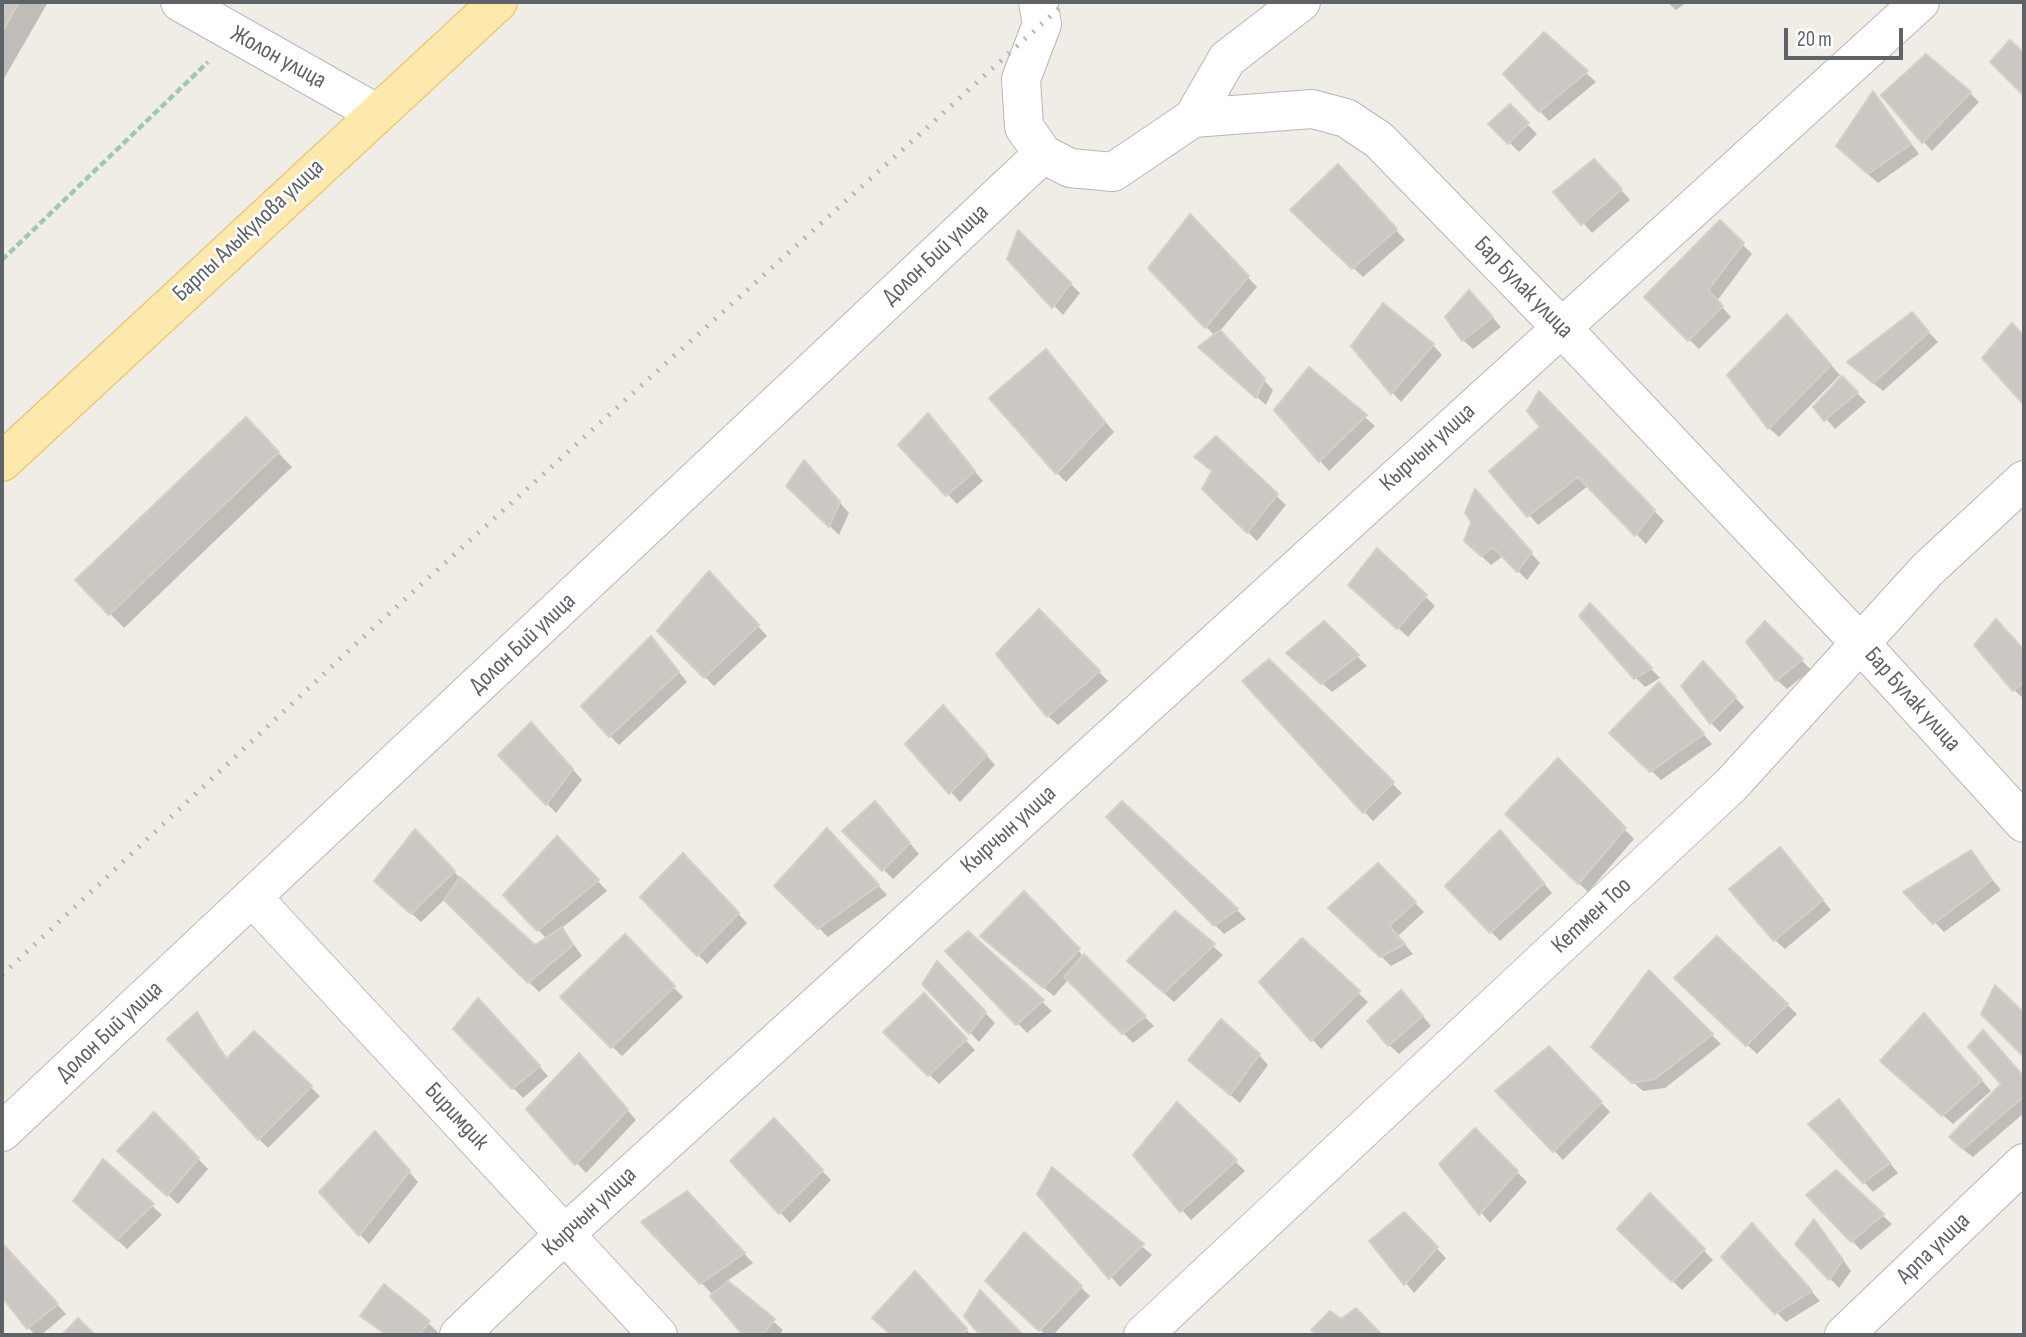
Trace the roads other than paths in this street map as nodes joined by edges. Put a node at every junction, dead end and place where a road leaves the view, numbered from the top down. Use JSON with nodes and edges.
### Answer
{"nodes":[{"id":1,"x":180,"y":2,"type":"edge"},
{"id":2,"x":498,"y":2,"type":"edge"},
{"id":3,"x":1038,"y":2,"type":"edge"},
{"id":4,"x":1301,"y":2,"type":"edge"},
{"id":5,"x":1920,"y":2,"type":"edge"},
{"id":6,"x":376,"y":113,"type":"junction"},
{"id":7,"x":1193,"y":118,"type":"junction"},
{"id":8,"x":1043,"y":154,"type":"junction"},
{"id":9,"x":1561,"y":327,"type":"junction"},
{"id":10,"x":2,"y":462,"type":"edge"},
{"id":11,"x":2024,"y":480,"type":"edge"},
{"id":12,"x":1860,"y":643,"type":"junction"},
{"id":13,"x":2024,"y":823,"type":"edge"},
{"id":14,"x":253,"y":898,"type":"junction"},
{"id":15,"x":2,"y":1132,"type":"edge"},
{"id":16,"x":2024,"y":1163,"type":"edge"},
{"id":17,"x":565,"y":1234,"type":"junction"},
{"id":18,"x":459,"y":1335,"type":"edge"},
{"id":19,"x":658,"y":1335,"type":"edge"},
{"id":20,"x":1143,"y":1335,"type":"edge"},
{"id":21,"x":1844,"y":1335,"type":"edge"}],
"edges":[{"from":1,"to":6,"type":"street","name":"Жолон улица"},
{"from":2,"to":6,"type":"main road","name":"Барпы Алыкулова улица"},
{"from":3,"to":8,"type":"street"},
{"from":4,"to":7,"type":"street"},
{"from":5,"to":9,"type":"street","name":"Кырчын улица"},
{"from":6,"to":10,"type":"main road","name":"Барпы Алыкулова улица"},
{"from":7,"to":8,"type":"street","name":"Бар Булак улица"},
{"from":7,"to":9,"type":"street","name":"Бар Булак улица"},
{"from":8,"to":14,"type":"street","name":"Долон Бий улица"},
{"from":9,"to":12,"type":"street","name":"Бар Булак улица"},
{"from":9,"to":17,"type":"street","name":"Кырчын улица"},
{"from":11,"to":12,"type":"street","name":"Кетмен Тоо"},
{"from":12,"to":13,"type":"street","name":"Бар Булак улица"},
{"from":12,"to":20,"type":"street","name":"Кетмен Тоо"},
{"from":14,"to":15,"type":"street","name":"Долон Бий улица"},
{"from":14,"to":17,"type":"street","name":"Биримдик"},
{"from":16,"to":21,"type":"street","name":"Арпа улица"},
{"from":17,"to":18,"type":"street","name":"Кырчын улица"},
{"from":17,"to":19,"type":"street","name":"Биримдик"}]}
